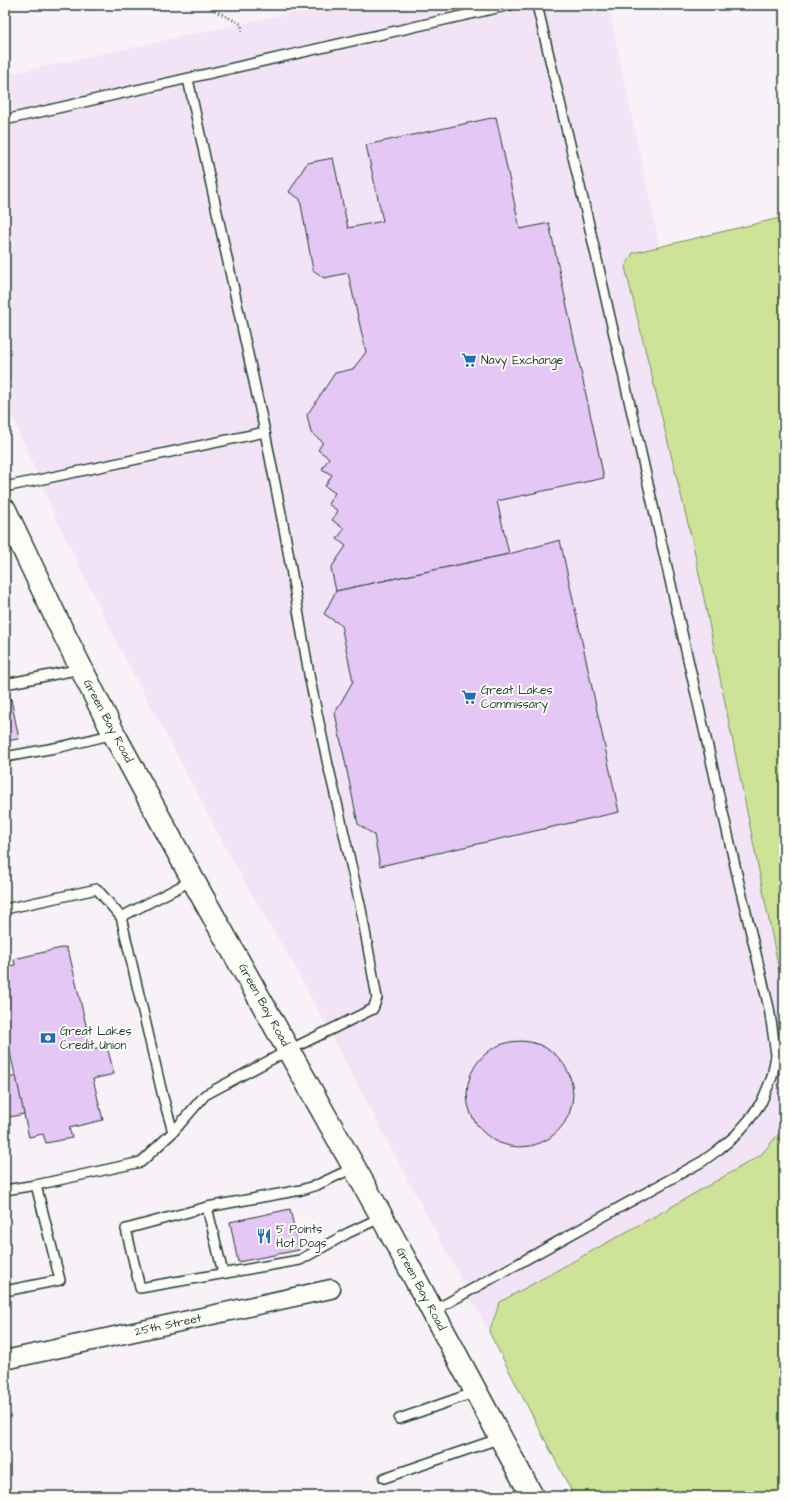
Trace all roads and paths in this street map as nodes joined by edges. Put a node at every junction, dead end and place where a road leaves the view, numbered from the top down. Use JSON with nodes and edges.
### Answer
{"nodes":[{"id":1,"x":204,"y":5,"type":"edge"},
{"id":2,"x":510,"y":5,"type":"edge"},
{"id":3,"x":537,"y":5,"type":"edge"},
{"id":4,"x":242,"y":33,"type":"dead end"},
{"id":5,"x":188,"y":79,"type":"junction"},
{"id":6,"x":5,"y":120,"type":"edge"},
{"id":7,"x":265,"y":432,"type":"junction"},
{"id":8,"x":5,"y":487,"type":"edge"},
{"id":9,"x":5,"y":510,"type":"edge"},
{"id":10,"x":81,"y":669,"type":"junction"},
{"id":11,"x":5,"y":684,"type":"edge"},
{"id":12,"x":114,"y":734,"type":"junction"},
{"id":13,"x":5,"y":757,"type":"edge"},
{"id":14,"x":193,"y":880,"type":"junction"},
{"id":15,"x":5,"y":909,"type":"edge"},
{"id":16,"x":121,"y":917,"type":"junction"},
{"id":17,"x":289,"y":1050,"type":"junction"},
{"id":18,"x":173,"y":1132,"type":"junction"},
{"id":19,"x":354,"y":1167,"type":"junction"},
{"id":20,"x":36,"y":1185,"type":"junction"},
{"id":21,"x":5,"y":1190,"type":"edge"},
{"id":22,"x":207,"y":1207,"type":"junction"},
{"id":23,"x":382,"y":1217,"type":"junction"},
{"id":24,"x":224,"y":1273,"type":"junction"},
{"id":25,"x":331,"y":1289,"type":"dead end"},
{"id":26,"x":5,"y":1291,"type":"edge"},
{"id":27,"x":433,"y":1310,"type":"junction"},
{"id":28,"x":5,"y":1360,"type":"edge"},
{"id":29,"x":476,"y":1392,"type":"junction"},
{"id":30,"x":399,"y":1419,"type":"dead end"},
{"id":31,"x":501,"y":1438,"type":"junction"},
{"id":32,"x":384,"y":1478,"type":"dead end"},
{"id":33,"x":532,"y":1496,"type":"edge"}],
"edges":[{"from":1,"to":4,"type":"path"},
{"from":2,"to":5,"type":"lane"},
{"from":3,"to":27,"type":"lane"},
{"from":5,"to":6,"type":"lane"},
{"from":5,"to":7,"type":"lane"},
{"from":7,"to":8,"type":"lane"},
{"from":7,"to":17,"type":"lane"},
{"from":9,"to":10,"type":"main road","name":"Green Bay Road"},
{"from":10,"to":11,"type":"lane"},
{"from":10,"to":12,"type":"main road","name":"Green Bay Road"},
{"from":12,"to":13,"type":"lane"},
{"from":12,"to":14,"type":"main road","name":"Green Bay Road"},
{"from":14,"to":16,"type":"lane"},
{"from":14,"to":17,"type":"main road","name":"Green Bay Road"},
{"from":15,"to":16,"type":"lane"},
{"from":16,"to":18,"type":"lane"},
{"from":17,"to":18,"type":"lane"},
{"from":17,"to":19,"type":"main road","name":"Green Bay Road"},
{"from":18,"to":20,"type":"lane"},
{"from":19,"to":22,"type":"lane"},
{"from":19,"to":23,"type":"main road","name":"Green Bay Road"},
{"from":20,"to":21,"type":"lane"},
{"from":20,"to":26,"type":"lane"},
{"from":22,"to":24,"type":"lane"},
{"from":22,"to":24,"type":"lane"},
{"from":23,"to":24,"type":"lane"},
{"from":23,"to":27,"type":"main road","name":"Green Bay Road"},
{"from":25,"to":28,"type":"street","name":"25th Street"},
{"from":27,"to":29,"type":"main road","name":"Green Bay Road"},
{"from":29,"to":30,"type":"lane"},
{"from":29,"to":31,"type":"main road","name":"Green Bay Road"},
{"from":31,"to":32,"type":"lane"},
{"from":31,"to":33,"type":"main road","name":"Green Bay Road"}]}
